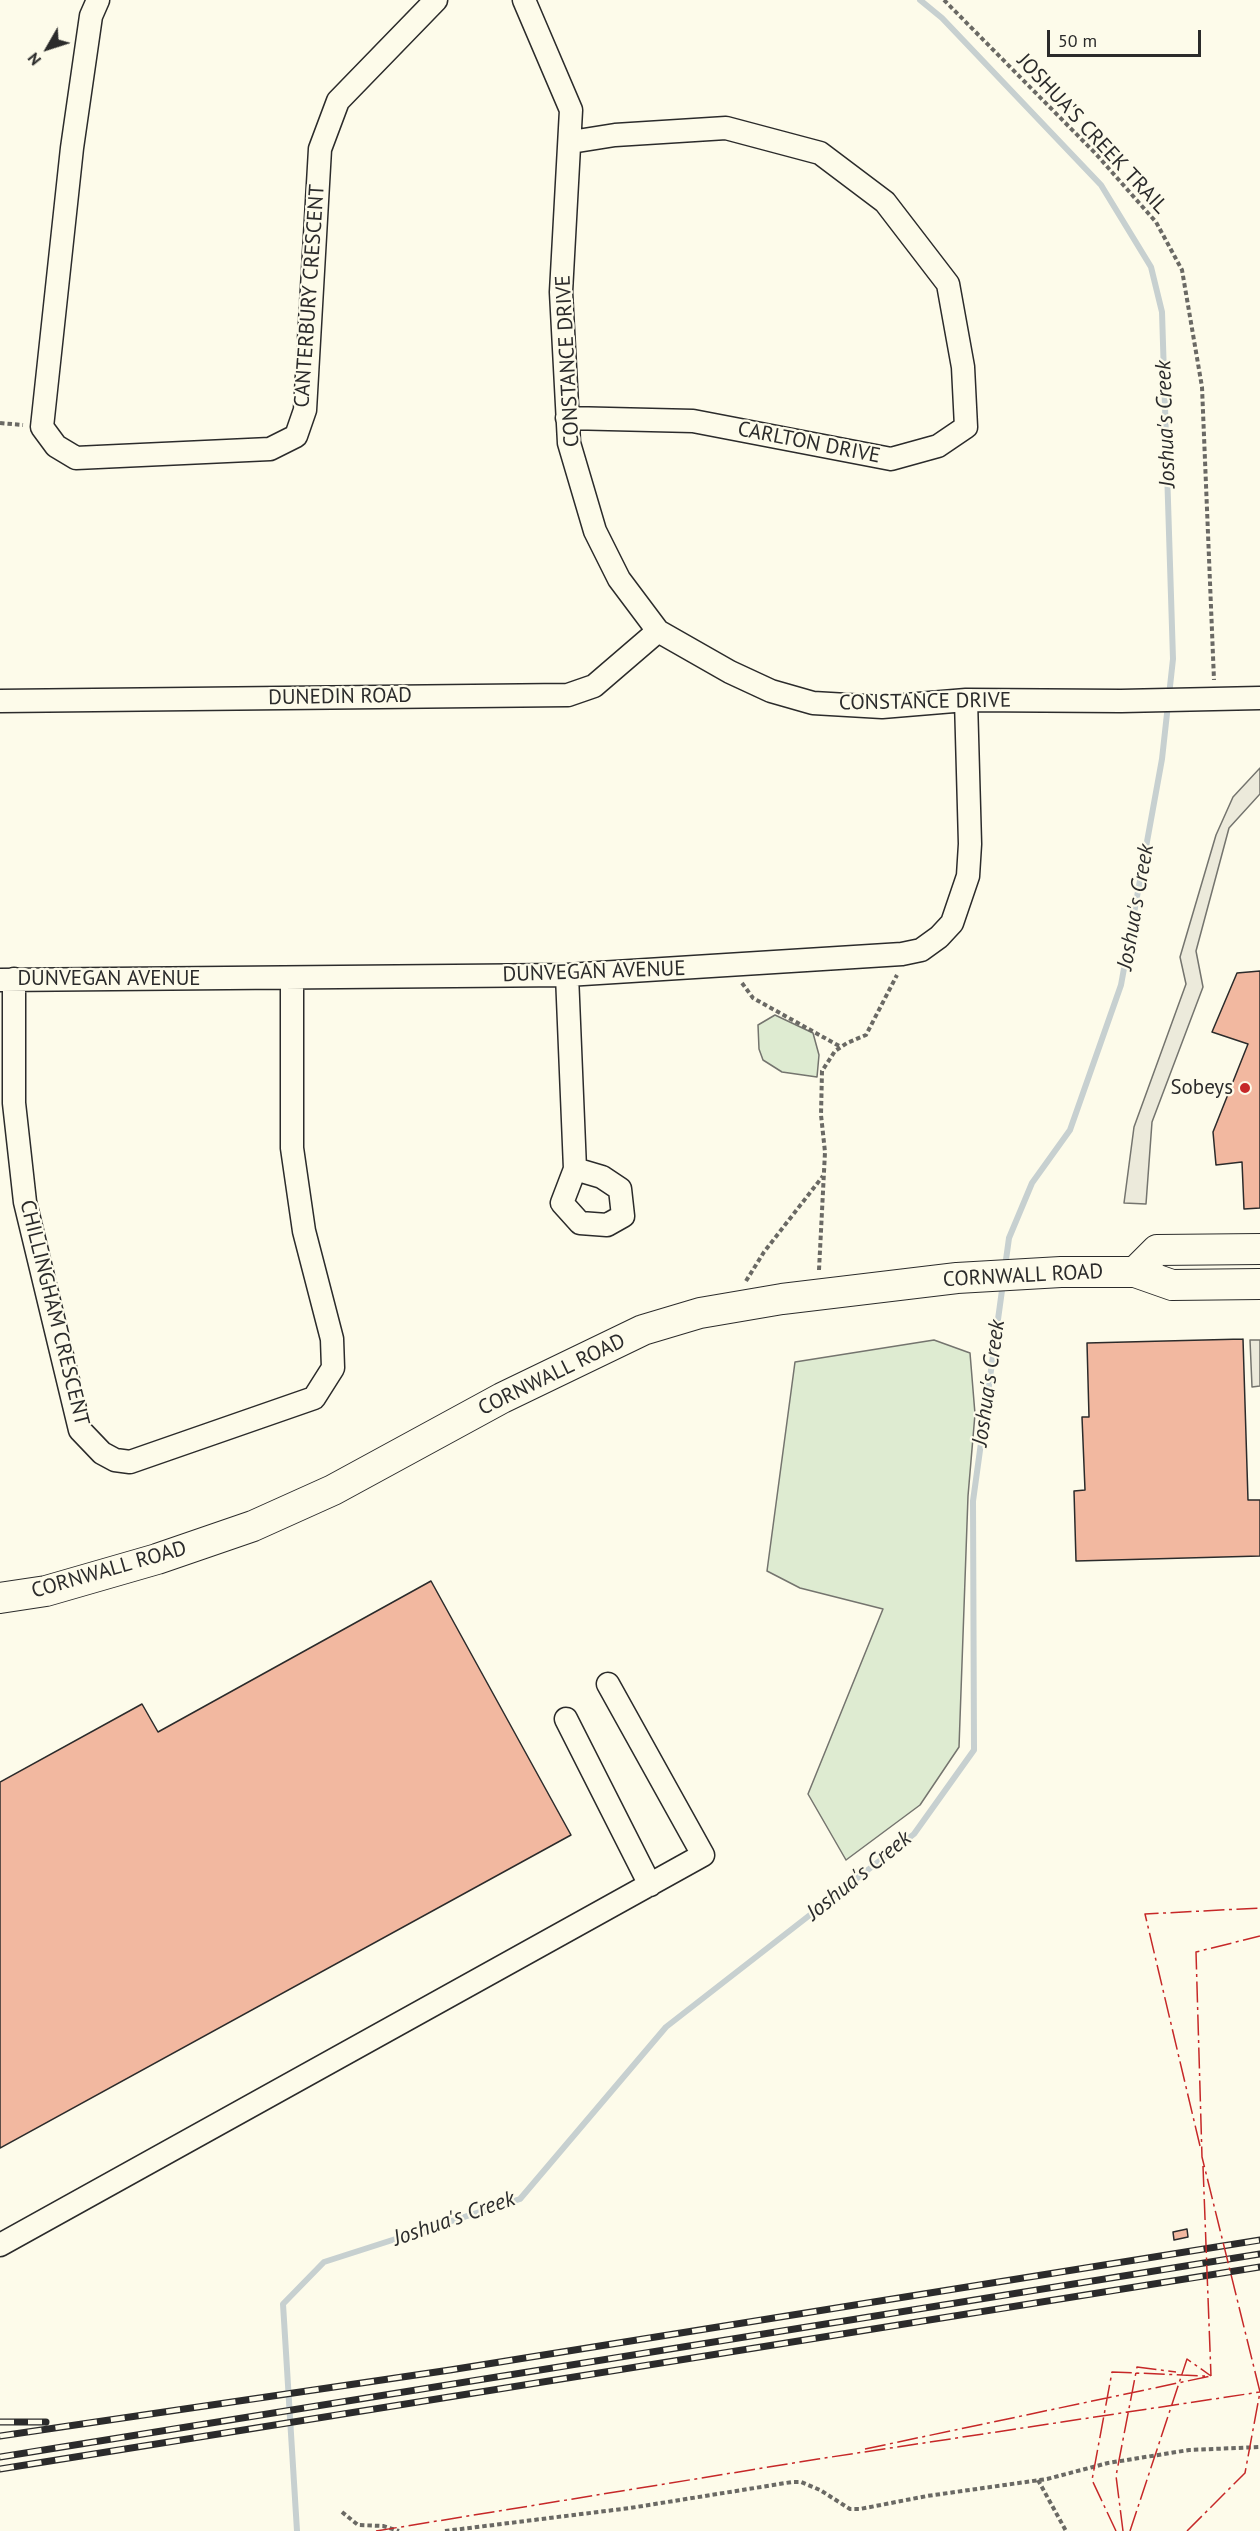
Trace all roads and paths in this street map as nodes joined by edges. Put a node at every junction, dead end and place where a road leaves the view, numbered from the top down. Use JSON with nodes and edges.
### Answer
{"nodes":[{"id":1,"x":98,"y":0,"type":"edge"},
{"id":2,"x":436,"y":0,"type":"edge"},
{"id":3,"x":524,"y":0,"type":"edge"},
{"id":4,"x":944,"y":0,"type":"edge"},
{"id":5,"x":571,"y":142,"type":"junction"},
{"id":6,"x":567,"y":418,"type":"junction"},
{"id":7,"x":658,"y":631,"type":"junction"},
{"id":8,"x":1260,"y":698,"type":"edge"},
{"id":9,"x":1223,"y":699,"type":"junction"},
{"id":10,"x":966,"y":700,"type":"junction"},
{"id":11,"x":0,"y":701,"type":"edge"},
{"id":12,"x":902,"y":954,"type":"junction"},
{"id":13,"x":731,"y":965,"type":"junction"},
{"id":14,"x":567,"y":975,"type":"junction"},
{"id":15,"x":292,"y":978,"type":"junction"},
{"id":16,"x":7,"y":979,"type":"edge"},
{"id":17,"x":841,"y":1047,"type":"junction"},
{"id":18,"x":575,"y":1169,"type":"dead end"},
{"id":19,"x":824,"y":1175,"type":"junction"},
{"id":20,"x":1260,"y":1249,"type":"edge"},
{"id":21,"x":1135,"y":1272,"type":"junction"},
{"id":22,"x":1260,"y":1284,"type":"edge"},
{"id":23,"x":819,"y":1294,"type":"junction"},
{"id":24,"x":729,"y":1308,"type":"junction"},
{"id":25,"x":0,"y":1598,"type":"edge"},
{"id":26,"x":608,"y":1684,"type":"dead end"},
{"id":27,"x":566,"y":1719,"type":"dead end"},
{"id":28,"x":650,"y":1885,"type":"junction"},
{"id":29,"x":0,"y":2245,"type":"edge"},
{"id":30,"x":1260,"y":2448,"type":"edge"},
{"id":31,"x":1038,"y":2480,"type":"junction"},
{"id":32,"x":342,"y":2512,"type":"dead end"},
{"id":33,"x":399,"y":2531,"type":"edge"},
{"id":34,"x":445,"y":2531,"type":"edge"},
{"id":35,"x":1066,"y":2531,"type":"edge"}],
"edges":[{"from":1,"to":2,"type":"street","name":"CANTERBURY CRESCENT"},
{"from":3,"to":5,"type":"street","name":"CONSTANCE DRIVE"},
{"from":4,"to":9,"type":"path","name":"JOSHUA'S CREEK TRAIL"},
{"from":5,"to":6,"type":"street","name":"CONSTANCE DRIVE"},
{"from":5,"to":6,"type":"street","name":"CARLTON DRIVE"},
{"from":6,"to":7,"type":"street","name":"CONSTANCE DRIVE"},
{"from":7,"to":10,"type":"street","name":"CONSTANCE DRIVE"},
{"from":7,"to":11,"type":"street","name":"DUNEDIN ROAD"},
{"from":8,"to":9,"type":"street","name":"CONSTANCE DRIVE"},
{"from":9,"to":10,"type":"street","name":"CONSTANCE DRIVE"},
{"from":10,"to":12,"type":"street","name":"DUNVEGAN AVENUE"},
{"from":12,"to":13,"type":"street","name":"DUNVEGAN AVENUE"},
{"from":12,"to":17,"type":"path"},
{"from":13,"to":14,"type":"street","name":"DUNVEGAN AVENUE"},
{"from":13,"to":17,"type":"path"},
{"from":14,"to":15,"type":"street","name":"DUNVEGAN AVENUE"},
{"from":14,"to":18,"type":"street"},
{"from":15,"to":16,"type":"street","name":"DUNVEGAN AVENUE"},
{"from":15,"to":16,"type":"street","name":"CHILLINGHAM CRESCENT"},
{"from":17,"to":19,"type":"path"},
{"from":19,"to":23,"type":"path"},
{"from":19,"to":24,"type":"path"},
{"from":20,"to":21,"type":"main road"},
{"from":21,"to":22,"type":"main road","name":"CORNWALL ROAD"},
{"from":21,"to":23,"type":"main road","name":"CORNWALL ROAD"},
{"from":23,"to":24,"type":"main road","name":"CORNWALL ROAD"},
{"from":24,"to":25,"type":"main road","name":"CORNWALL ROAD"},
{"from":26,"to":28,"type":"street"},
{"from":27,"to":28,"type":"street"},
{"from":28,"to":29,"type":"street"},
{"from":30,"to":31,"type":"path"},
{"from":31,"to":34,"type":"path"},
{"from":31,"to":35,"type":"path"},
{"from":32,"to":33,"type":"path"}]}
